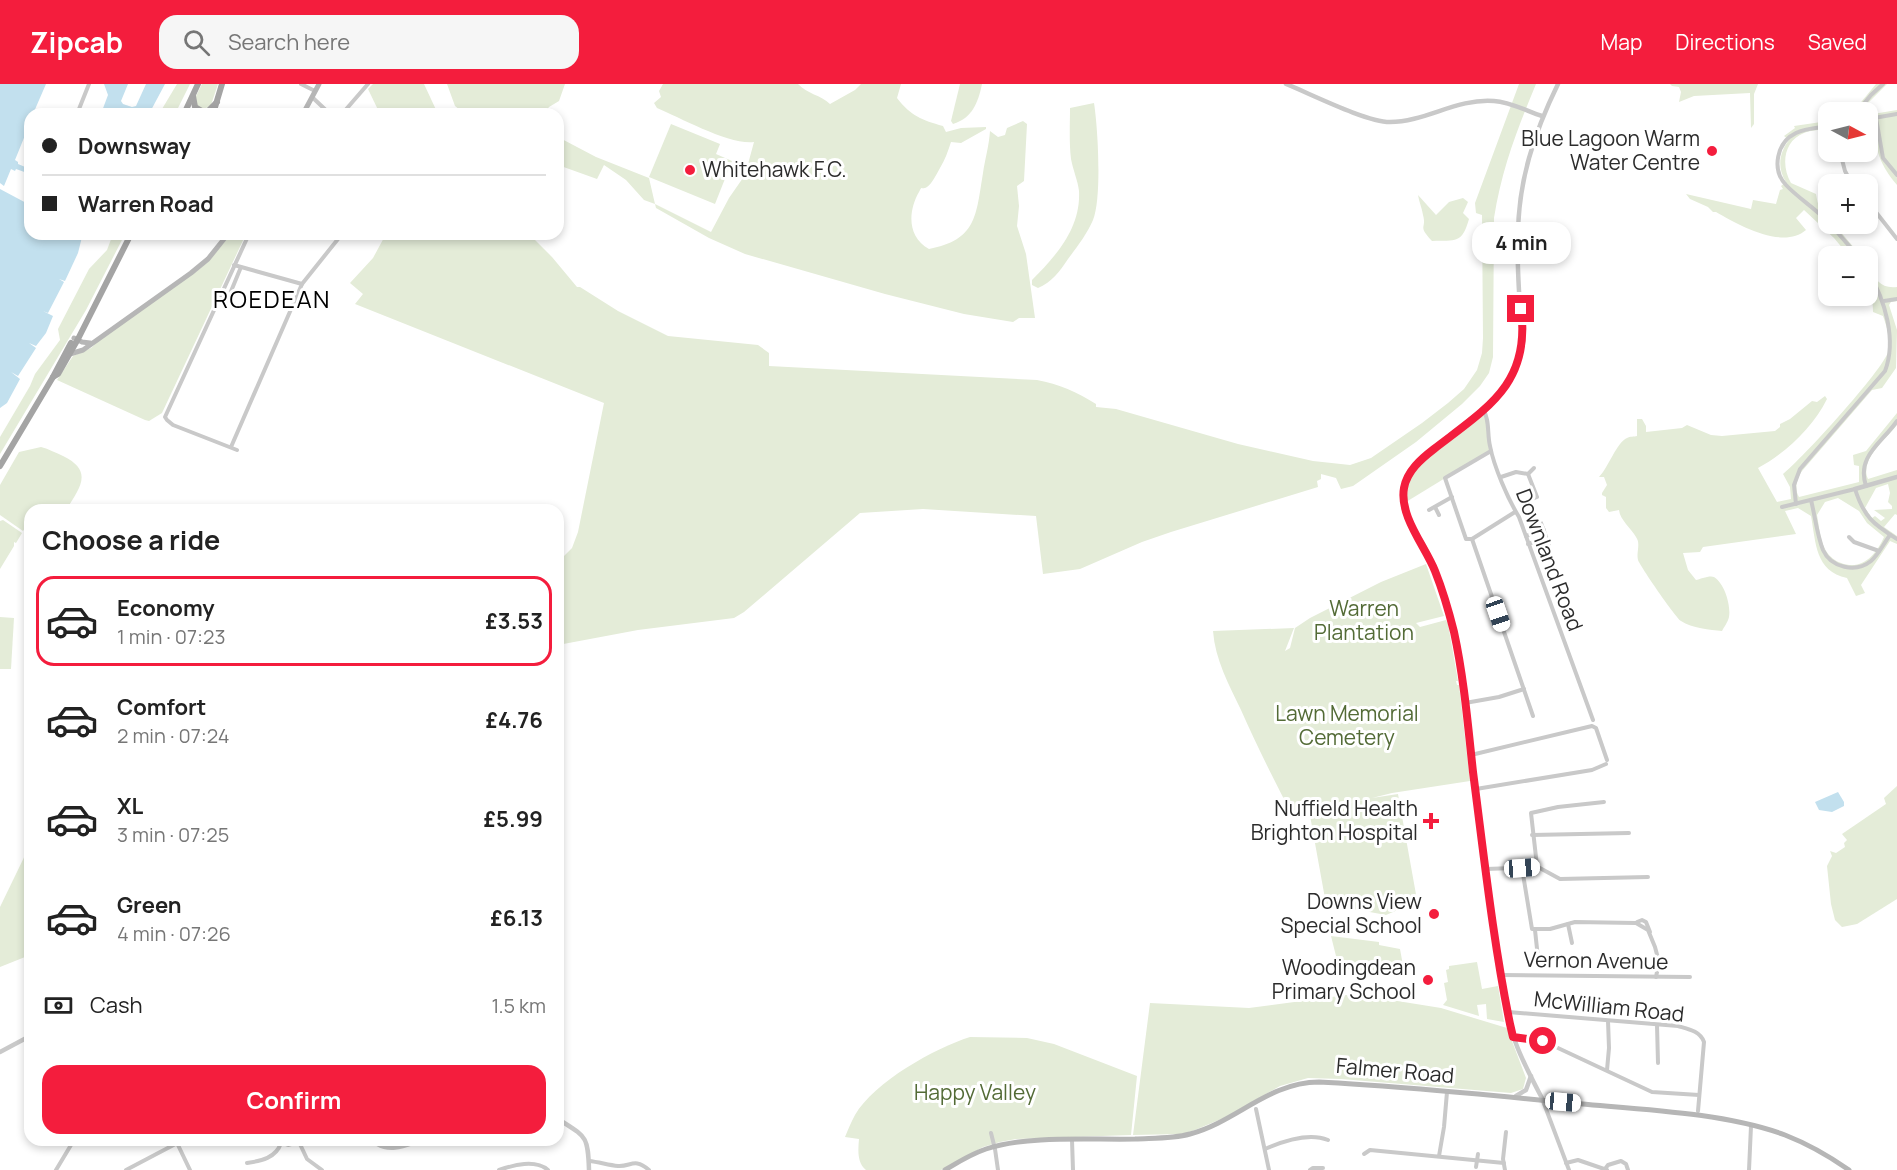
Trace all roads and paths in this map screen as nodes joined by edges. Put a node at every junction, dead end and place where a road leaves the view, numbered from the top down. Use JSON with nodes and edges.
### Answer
{"nodes":[{"id":1,"x":89,"y":84,"type":"edge"},
{"id":2,"x":198,"y":84,"type":"edge"},
{"id":3,"x":222,"y":84,"type":"edge"},
{"id":4,"x":301,"y":84,"type":"edge"},
{"id":5,"x":319,"y":84,"type":"edge"},
{"id":6,"x":368,"y":84,"type":"edge"},
{"id":7,"x":1286,"y":84,"type":"edge"},
{"id":8,"x":1558,"y":84,"type":"edge"},
{"id":9,"x":1883,"y":84,"type":"edge"},
{"id":10,"x":315,"y":91,"type":"junction"},
{"id":11,"x":193,"y":96,"type":"junction"},
{"id":12,"x":312,"y":98,"type":"junction"},
{"id":13,"x":217,"y":102,"type":"junction"},
{"id":14,"x":1865,"y":102,"type":"edge"},
{"id":15,"x":79,"y":108,"type":"edge"},
{"id":16,"x":187,"y":108,"type":"edge"},
{"id":17,"x":197,"y":108,"type":"edge"},
{"id":18,"x":211,"y":108,"type":"edge"},
{"id":19,"x":215,"y":108,"type":"edge"},
{"id":20,"x":306,"y":108,"type":"edge"},
{"id":21,"x":323,"y":108,"type":"edge"},
{"id":22,"x":347,"y":108,"type":"edge"},
{"id":23,"x":1897,"y":114,"type":"edge"},
{"id":24,"x":1542,"y":116,"type":"junction"},
{"id":25,"x":1878,"y":118,"type":"edge"},
{"id":26,"x":1818,"y":128,"type":"edge"},
{"id":27,"x":1878,"y":131,"type":"edge"},
{"id":28,"x":1897,"y":175,"type":"edge"},
{"id":29,"x":1818,"y":213,"type":"edge"},
{"id":30,"x":1878,"y":215,"type":"edge"},
{"id":31,"x":1839,"y":234,"type":"edge"},
{"id":32,"x":1897,"y":239,"type":"edge"},
{"id":33,"x":128,"y":240,"type":"edge"},
{"id":34,"x":223,"y":240,"type":"edge"},
{"id":35,"x":246,"y":240,"type":"edge"},
{"id":36,"x":337,"y":240,"type":"edge"},
{"id":37,"x":1849,"y":246,"type":"edge"},
{"id":38,"x":234,"y":264,"type":"junction"},
{"id":39,"x":241,"y":267,"type":"junction"},
{"id":40,"x":302,"y":284,"type":"junction"},
{"id":41,"x":1878,"y":290,"type":"edge"},
{"id":42,"x":1897,"y":299,"type":"edge"},
{"id":43,"x":227,"y":301,"type":"dead end"},
{"id":44,"x":1884,"y":301,"type":"junction"},
{"id":45,"x":77,"y":337,"type":"junction"},
{"id":46,"x":1896,"y":337,"type":"edge"},
{"id":47,"x":90,"y":343,"type":"junction"},
{"id":48,"x":1896,"y":347,"type":"edge"},
{"id":49,"x":70,"y":354,"type":"junction"},
{"id":50,"x":53,"y":377,"type":"junction"},
{"id":51,"x":1483,"y":409,"type":"junction"},
{"id":52,"x":1897,"y":421,"type":"edge"},
{"id":53,"x":231,"y":447,"type":"junction"},
{"id":54,"x":237,"y":450,"type":"dead end"},
{"id":55,"x":1491,"y":451,"type":"junction"},
{"id":56,"x":0,"y":466,"type":"edge"},
{"id":57,"x":1534,"y":468,"type":"dead end"},
{"id":58,"x":1528,"y":474,"type":"junction"},
{"id":59,"x":1501,"y":477,"type":"junction"},
{"id":60,"x":1897,"y":477,"type":"edge"},
{"id":61,"x":1866,"y":486,"type":"junction"},
{"id":62,"x":1855,"y":489,"type":"junction"},
{"id":63,"x":1543,"y":496,"type":"dead end"},
{"id":64,"x":1452,"y":497,"type":"junction"},
{"id":65,"x":1537,"y":497,"type":"junction"},
{"id":66,"x":1532,"y":499,"type":"dead end"},
{"id":67,"x":1811,"y":500,"type":"junction"},
{"id":68,"x":1796,"y":504,"type":"junction"},
{"id":69,"x":1436,"y":507,"type":"junction"},
{"id":70,"x":1782,"y":507,"type":"dead end"},
{"id":71,"x":1429,"y":510,"type":"dead end"},
{"id":72,"x":1515,"y":512,"type":"junction"},
{"id":73,"x":1438,"y":514,"type":"dead end"},
{"id":74,"x":1541,"y":523,"type":"dead end"},
{"id":75,"x":1544,"y":530,"type":"junction"},
{"id":76,"x":1890,"y":534,"type":"junction"},
{"id":77,"x":1526,"y":536,"type":"junction"},
{"id":78,"x":1849,"y":537,"type":"dead end"},
{"id":79,"x":1546,"y":538,"type":"junction"},
{"id":80,"x":1472,"y":539,"type":"junction"},
{"id":81,"x":1897,"y":539,"type":"edge"},
{"id":82,"x":1528,"y":544,"type":"junction"},
{"id":83,"x":1549,"y":545,"type":"dead end"},
{"id":84,"x":1879,"y":551,"type":"junction"},
{"id":85,"x":1524,"y":689,"type":"junction"},
{"id":86,"x":1465,"y":703,"type":"junction"},
{"id":87,"x":1533,"y":716,"type":"dead end"},
{"id":88,"x":1593,"y":720,"type":"dead end"},
{"id":89,"x":1471,"y":754,"type":"junction"},
{"id":90,"x":1476,"y":789,"type":"junction"},
{"id":91,"x":1604,"y":802,"type":"dead end"},
{"id":92,"x":1629,"y":833,"type":"dead end"},
{"id":93,"x":1532,"y":835,"type":"junction"},
{"id":94,"x":1537,"y":867,"type":"junction"},
{"id":95,"x":1522,"y":868,"type":"junction"},
{"id":96,"x":1485,"y":869,"type":"junction"},
{"id":97,"x":1648,"y":877,"type":"dead end"},
{"id":98,"x":1568,"y":924,"type":"junction"},
{"id":99,"x":1534,"y":930,"type":"junction"},
{"id":100,"x":1572,"y":943,"type":"dead end"},
{"id":101,"x":1538,"y":958,"type":"dead end"},
{"id":102,"x":1501,"y":975,"type":"junction"},
{"id":103,"x":1656,"y":977,"type":"junction"},
{"id":104,"x":1690,"y":977,"type":"dead end"},
{"id":105,"x":1508,"y":1012,"type":"junction"},
{"id":106,"x":1608,"y":1022,"type":"junction"},
{"id":107,"x":1657,"y":1025,"type":"junction"},
{"id":108,"x":1513,"y":1037,"type":"junction"},
{"id":109,"x":24,"y":1039,"type":"edge"},
{"id":110,"x":0,"y":1052,"type":"edge"},
{"id":111,"x":1658,"y":1063,"type":"dead end"},
{"id":112,"x":1607,"y":1070,"type":"junction"},
{"id":113,"x":1531,"y":1076,"type":"junction"},
{"id":114,"x":1448,"y":1092,"type":"junction"},
{"id":115,"x":1700,"y":1095,"type":"junction"},
{"id":116,"x":1516,"y":1096,"type":"junction"},
{"id":117,"x":1543,"y":1100,"type":"junction"},
{"id":118,"x":1256,"y":1109,"type":"dead end"},
{"id":119,"x":1698,"y":1111,"type":"dead end"},
{"id":120,"x":564,"y":1123,"type":"edge"},
{"id":121,"x":1750,"y":1126,"type":"junction"},
{"id":122,"x":1506,"y":1132,"type":"dead end"},
{"id":123,"x":991,"y":1133,"type":"dead end"},
{"id":124,"x":1072,"y":1140,"type":"junction"},
{"id":125,"x":1328,"y":1140,"type":"dead end"},
{"id":126,"x":70,"y":1146,"type":"edge"},
{"id":127,"x":171,"y":1146,"type":"edge"},
{"id":128,"x":178,"y":1146,"type":"edge"},
{"id":129,"x":280,"y":1146,"type":"edge"},
{"id":130,"x":301,"y":1146,"type":"edge"},
{"id":131,"x":380,"y":1146,"type":"edge"},
{"id":132,"x":403,"y":1146,"type":"edge"},
{"id":133,"x":995,"y":1146,"type":"junction"},
{"id":134,"x":1265,"y":1149,"type":"junction"},
{"id":135,"x":1478,"y":1154,"type":"dead end"},
{"id":136,"x":1364,"y":1155,"type":"dead end"},
{"id":137,"x":1438,"y":1156,"type":"junction"},
{"id":138,"x":624,"y":1160,"type":"dead end"},
{"id":139,"x":1477,"y":1160,"type":"junction"},
{"id":140,"x":589,"y":1161,"type":"junction"},
{"id":141,"x":247,"y":1163,"type":"dead end"},
{"id":142,"x":1504,"y":1163,"type":"junction"},
{"id":143,"x":1566,"y":1163,"type":"junction"},
{"id":144,"x":1312,"y":1167,"type":"edge"},
{"id":145,"x":1476,"y":1167,"type":"dead end"},
{"id":146,"x":623,"y":1168,"type":"edge"},
{"id":147,"x":1323,"y":1168,"type":"dead end"},
{"id":148,"x":56,"y":1170,"type":"edge"},
{"id":149,"x":126,"y":1170,"type":"edge"},
{"id":150,"x":190,"y":1170,"type":"edge"},
{"id":151,"x":322,"y":1170,"type":"edge"},
{"id":152,"x":499,"y":1170,"type":"edge"},
{"id":153,"x":548,"y":1170,"type":"edge"},
{"id":154,"x":589,"y":1170,"type":"edge"},
{"id":155,"x":649,"y":1170,"type":"edge"},
{"id":156,"x":945,"y":1170,"type":"edge"},
{"id":157,"x":998,"y":1170,"type":"edge"},
{"id":158,"x":1073,"y":1170,"type":"edge"},
{"id":159,"x":1269,"y":1170,"type":"edge"},
{"id":160,"x":1505,"y":1170,"type":"edge"},
{"id":161,"x":1569,"y":1170,"type":"edge"},
{"id":162,"x":1606,"y":1170,"type":"edge"},
{"id":163,"x":1628,"y":1170,"type":"edge"},
{"id":164,"x":1749,"y":1170,"type":"edge"},
{"id":165,"x":1849,"y":1170,"type":"edge"}],
"edges":[{"from":1,"to":15,"type":"street"},
{"from":2,"to":11,"type":"main road"},
{"from":3,"to":13,"type":"main road"},
{"from":4,"to":10,"type":"street"},
{"from":5,"to":10,"type":"main road"},
{"from":6,"to":22,"type":"street"},
{"from":7,"to":24,"type":"street"},
{"from":8,"to":24,"type":"street"},
{"from":9,"to":14,"type":"street"},
{"from":10,"to":12,"type":"main road"},
{"from":11,"to":16,"type":"main road"},
{"from":11,"to":17,"type":"main road"},
{"from":12,"to":20,"type":"main road"},
{"from":12,"to":21,"type":"street"},
{"from":13,"to":18,"type":"main road"},
{"from":13,"to":19,"type":"main road"},
{"from":23,"to":25,"type":"street"},
{"from":24,"to":51,"type":"street"},
{"from":26,"to":29,"type":"street"},
{"from":27,"to":28,"type":"street"},
{"from":30,"to":32,"type":"street"},
{"from":31,"to":37,"type":"street"},
{"from":33,"to":45,"type":"main road"},
{"from":34,"to":47,"type":"main road"},
{"from":35,"to":38,"type":"street"},
{"from":36,"to":40,"type":"street"},
{"from":38,"to":39,"type":"street"},
{"from":38,"to":53,"type":"street"},
{"from":39,"to":40,"type":"street"},
{"from":39,"to":43,"type":"street"},
{"from":40,"to":53,"type":"street"},
{"from":41,"to":44,"type":"street"},
{"from":42,"to":44,"type":"street"},
{"from":44,"to":46,"type":"street"},
{"from":45,"to":47,"type":"main road"},
{"from":45,"to":49,"type":"main road"},
{"from":45,"to":50,"type":"main road"},
{"from":47,"to":49,"type":"main road"},
{"from":48,"to":68,"type":"street"},
{"from":49,"to":50,"type":"main road"},
{"from":50,"to":56,"type":"main road"},
{"from":51,"to":55,"type":"street","name":"Downland Road"},
{"from":51,"to":86,"type":"street"},
{"from":52,"to":61,"type":"street"},
{"from":53,"to":54,"type":"street"},
{"from":55,"to":59,"type":"street","name":"Downland Road"},
{"from":55,"to":64,"type":"street"},
{"from":57,"to":58,"type":"street"},
{"from":58,"to":59,"type":"street"},
{"from":58,"to":65,"type":"street"},
{"from":59,"to":72,"type":"street","name":"Downland Road"},
{"from":60,"to":61,"type":"street"},
{"from":61,"to":62,"type":"street"},
{"from":62,"to":67,"type":"street"},
{"from":62,"to":76,"type":"street"},
{"from":63,"to":65,"type":"street"},
{"from":64,"to":69,"type":"street"},
{"from":64,"to":80,"type":"street"},
{"from":65,"to":66,"type":"street"},
{"from":67,"to":68,"type":"street"},
{"from":67,"to":84,"type":"street"},
{"from":68,"to":70,"type":"street"},
{"from":69,"to":71,"type":"street"},
{"from":69,"to":73,"type":"street"},
{"from":72,"to":77,"type":"street","name":"Downland Road"},
{"from":72,"to":80,"type":"street"},
{"from":74,"to":75,"type":"street"},
{"from":75,"to":77,"type":"street"},
{"from":75,"to":79,"type":"street"},
{"from":76,"to":81,"type":"street"},
{"from":76,"to":84,"type":"street"},
{"from":77,"to":82,"type":"street","name":"Downland Road"},
{"from":78,"to":84,"type":"street"},
{"from":79,"to":82,"type":"street"},
{"from":79,"to":83,"type":"street"},
{"from":80,"to":85,"type":"street"},
{"from":82,"to":88,"type":"street","name":"Downland Road"},
{"from":85,"to":86,"type":"street"},
{"from":85,"to":87,"type":"street"},
{"from":86,"to":89,"type":"street"},
{"from":89,"to":90,"type":"street"},
{"from":89,"to":90,"type":"street"},
{"from":90,"to":96,"type":"street"},
{"from":91,"to":93,"type":"street"},
{"from":92,"to":93,"type":"street"},
{"from":93,"to":94,"type":"street"},
{"from":94,"to":95,"type":"street"},
{"from":94,"to":97,"type":"street"},
{"from":95,"to":96,"type":"street"},
{"from":95,"to":99,"type":"street"},
{"from":96,"to":102,"type":"street"},
{"from":98,"to":99,"type":"street"},
{"from":98,"to":100,"type":"street"},
{"from":98,"to":103,"type":"street"},
{"from":99,"to":101,"type":"street"},
{"from":102,"to":103,"type":"street","name":"Vernon Avenue"},
{"from":102,"to":105,"type":"street"},
{"from":103,"to":104,"type":"street","name":"Vernon Avenue"},
{"from":105,"to":106,"type":"street","name":"McWilliam Road"},
{"from":105,"to":108,"type":"street"},
{"from":106,"to":107,"type":"street","name":"McWilliam Road"},
{"from":106,"to":112,"type":"street"},
{"from":107,"to":111,"type":"street"},
{"from":107,"to":115,"type":"street","name":"McWilliam Road"},
{"from":108,"to":112,"type":"street"},
{"from":108,"to":113,"type":"street"},
{"from":109,"to":110,"type":"street"},
{"from":112,"to":115,"type":"street"},
{"from":113,"to":116,"type":"street"},
{"from":113,"to":117,"type":"street"},
{"from":114,"to":116,"type":"main road","name":"Falmer Road"},
{"from":114,"to":124,"type":"main road","name":"Falmer Road"},
{"from":114,"to":137,"type":"street"},
{"from":115,"to":119,"type":"street","name":"McWilliam Road"},
{"from":116,"to":117,"type":"main road","name":"Falmer Road"},
{"from":117,"to":121,"type":"main road","name":"Falmer Road"},
{"from":117,"to":143,"type":"street"},
{"from":118,"to":134,"type":"street"},
{"from":120,"to":140,"type":"street"},
{"from":121,"to":164,"type":"street"},
{"from":121,"to":165,"type":"main road","name":"Falmer Road"},
{"from":122,"to":142,"type":"street"},
{"from":123,"to":133,"type":"street"},
{"from":124,"to":133,"type":"main road","name":"Falmer Road"},
{"from":124,"to":158,"type":"street"},
{"from":125,"to":134,"type":"street"},
{"from":126,"to":148,"type":"street"},
{"from":127,"to":149,"type":"street"},
{"from":128,"to":150,"type":"street"},
{"from":129,"to":141,"type":"street"},
{"from":130,"to":151,"type":"street"},
{"from":131,"to":132,"type":"street"},
{"from":133,"to":156,"type":"main road","name":"Falmer Road"},
{"from":133,"to":157,"type":"street"},
{"from":134,"to":159,"type":"street"},
{"from":135,"to":139,"type":"street"},
{"from":136,"to":137,"type":"street"},
{"from":137,"to":139,"type":"street"},
{"from":138,"to":146,"type":"street"},
{"from":139,"to":142,"type":"street"},
{"from":139,"to":145,"type":"street"},
{"from":140,"to":146,"type":"street"},
{"from":140,"to":154,"type":"street"},
{"from":142,"to":160,"type":"street"},
{"from":143,"to":161,"type":"street"},
{"from":143,"to":162,"type":"street"},
{"from":144,"to":147,"type":"street"},
{"from":146,"to":155,"type":"street"},
{"from":152,"to":153,"type":"street"},
{"from":162,"to":163,"type":"street"}]}
